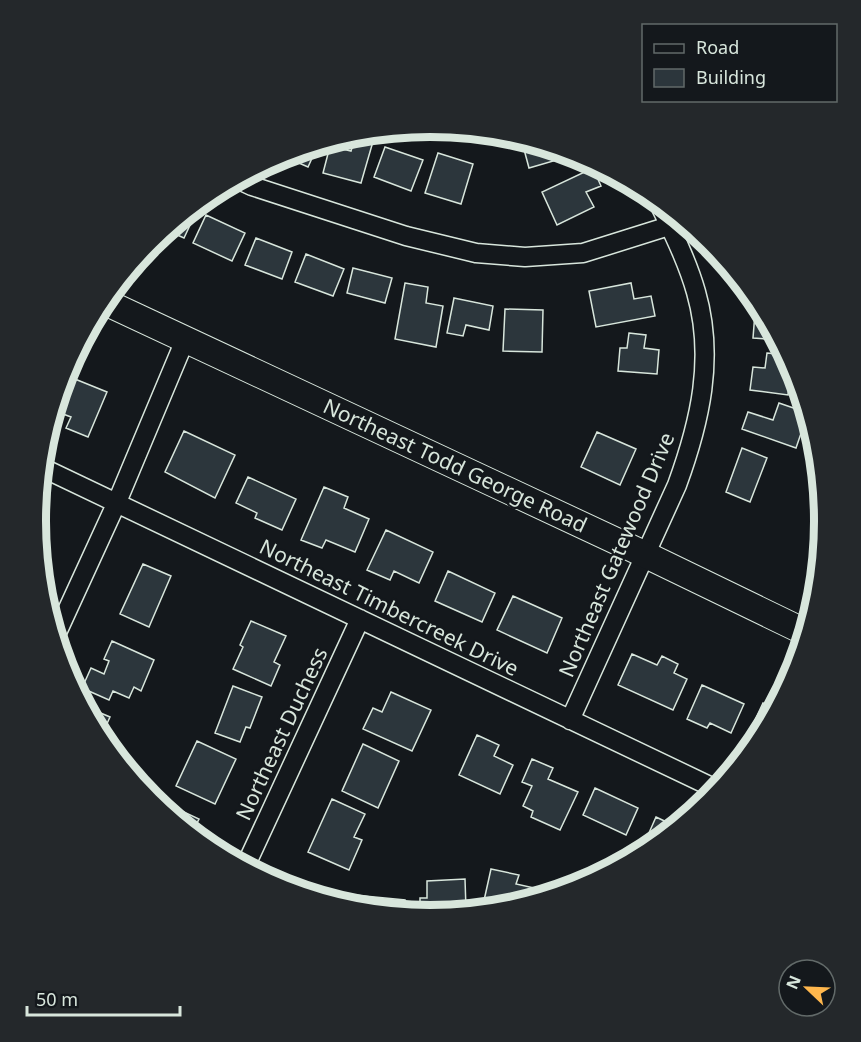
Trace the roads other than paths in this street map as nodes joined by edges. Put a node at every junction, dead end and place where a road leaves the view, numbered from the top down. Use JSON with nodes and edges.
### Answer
{"nodes":[{"id":1,"x":247,"y":184,"type":"edge"},
{"id":2,"x":665,"y":217,"type":"edge"},
{"id":3,"x":669,"y":226,"type":"junction"},
{"id":4,"x":113,"y":306,"type":"edge"},
{"id":5,"x":185,"y":340,"type":"junction"},
{"id":6,"x":50,"y":471,"type":"edge"},
{"id":7,"x":117,"y":502,"type":"junction"},
{"id":8,"x":646,"y":555,"type":"junction"},
{"id":9,"x":360,"y":619,"type":"junction"},
{"id":10,"x":61,"y":625,"type":"edge"},
{"id":11,"x":798,"y":629,"type":"edge"},
{"id":12,"x":570,"y":720,"type":"junction"},
{"id":13,"x":709,"y":786,"type":"edge"},
{"id":14,"x":249,"y":859,"type":"edge"}],
"edges":[{"from":1,"to":3,"type":"street"},
{"from":2,"to":3,"type":"street","name":"Northeast Gatewood Drive"},
{"from":3,"to":8,"type":"street","name":"Northeast Gatewood Drive"},
{"from":4,"to":5,"type":"main road","name":"Northeast Todd George Road"},
{"from":5,"to":7,"type":"street"},
{"from":5,"to":8,"type":"main road","name":"Northeast Todd George Road"},
{"from":6,"to":7,"type":"street","name":"Northeast Timbercreek Drive"},
{"from":7,"to":9,"type":"street","name":"Northeast Timbercreek Drive"},
{"from":7,"to":10,"type":"street"},
{"from":8,"to":11,"type":"main road","name":"Northeast Todd George Road"},
{"from":8,"to":12,"type":"street","name":"Northeast Gatewood Drive"},
{"from":9,"to":12,"type":"street","name":"Northeast Timbercreek Drive"},
{"from":9,"to":14,"type":"street","name":"Northeast Duchess"},
{"from":12,"to":13,"type":"street","name":"Northeast Timbercreek Drive"}]}
